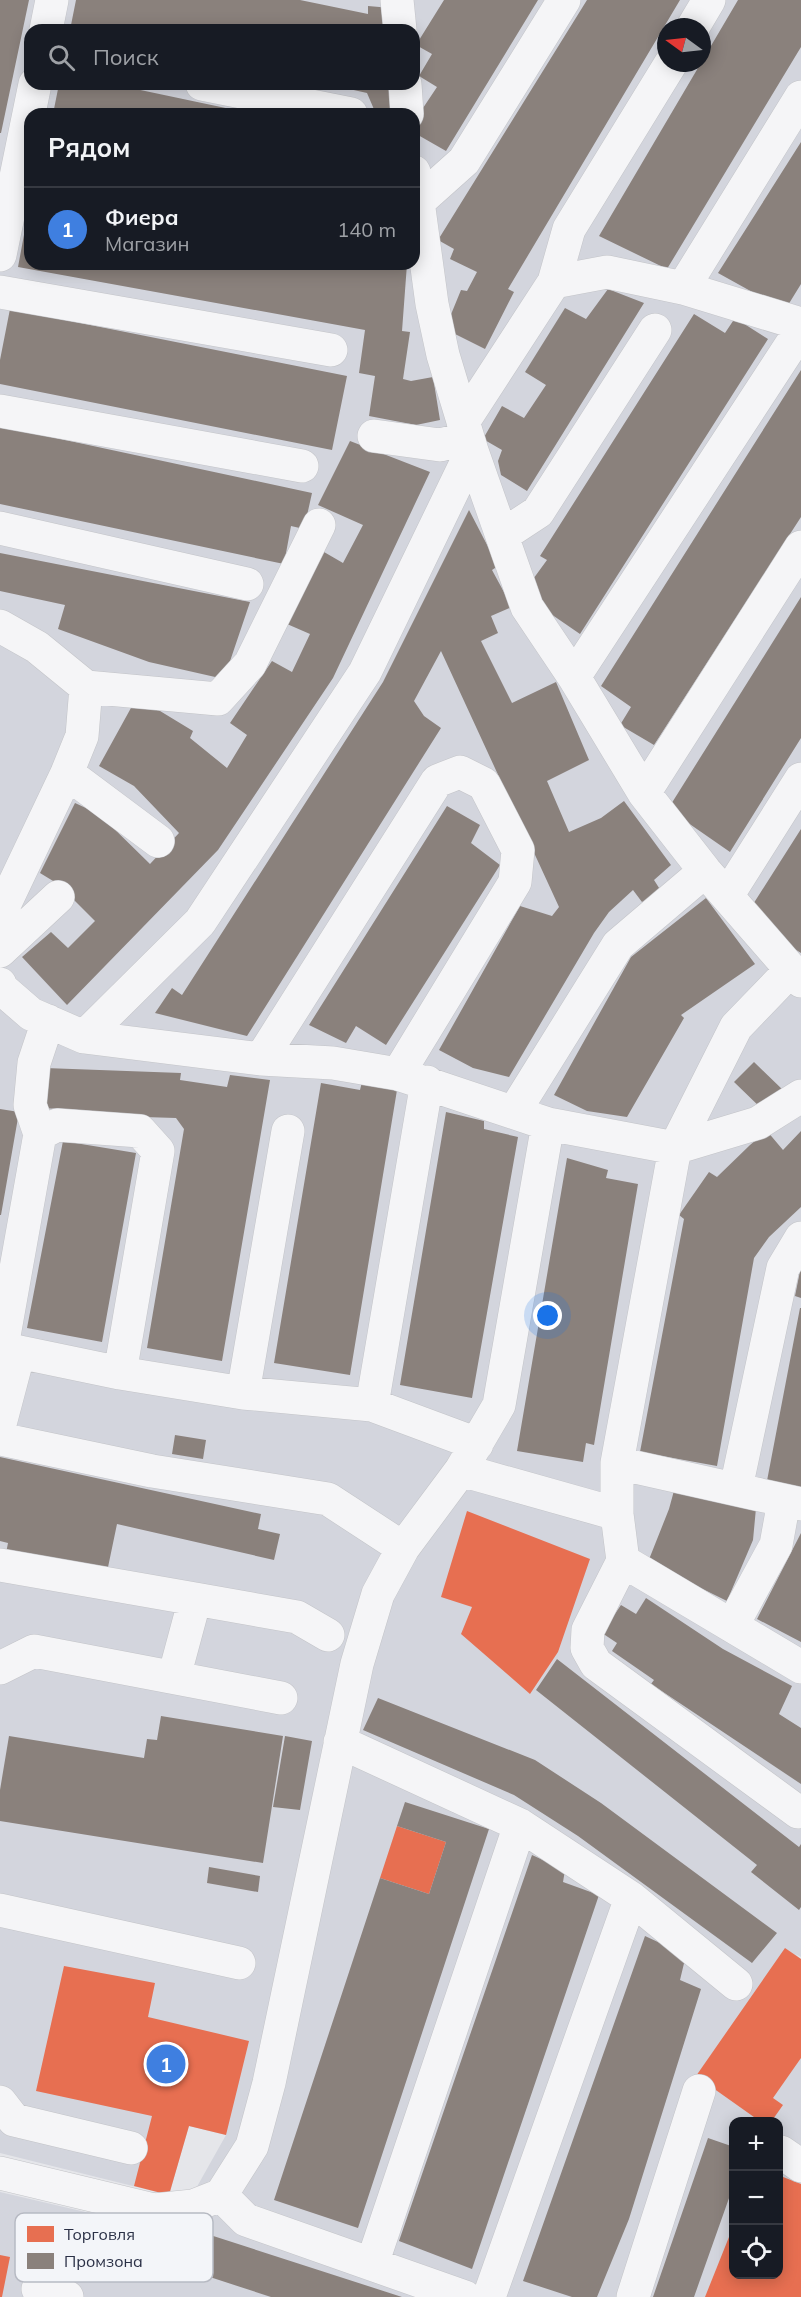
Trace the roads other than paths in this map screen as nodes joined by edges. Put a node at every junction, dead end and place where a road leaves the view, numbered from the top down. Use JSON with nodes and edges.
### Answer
{"nodes":[{"id":1,"x":52,"y":0,"type":"edge"},
{"id":2,"x":397,"y":0,"type":"edge"},
{"id":3,"x":564,"y":0,"type":"edge"},
{"id":4,"x":710,"y":0,"type":"edge"},
{"id":5,"x":699,"y":18,"type":"edge"},
{"id":6,"x":47,"y":24,"type":"edge"},
{"id":7,"x":399,"y":24,"type":"edge"},
{"id":8,"x":665,"y":72,"type":"edge"},
{"id":9,"x":34,"y":90,"type":"edge"},
{"id":10,"x":232,"y":90,"type":"edge"},
{"id":11,"x":406,"y":90,"type":"edge"},
{"id":12,"x":801,"y":97,"type":"edge"},
{"id":13,"x":30,"y":108,"type":"edge"},
{"id":14,"x":321,"y":108,"type":"edge"},
{"id":15,"x":407,"y":108,"type":"edge"},
{"id":16,"x":24,"y":133,"type":"edge"},
{"id":17,"x":16,"y":169,"type":"edge"},
{"id":18,"x":420,"y":186,"type":"edge"},
{"id":19,"x":420,"y":216,"type":"edge"},
{"id":20,"x":0,"y":255,"type":"edge"},
{"id":21,"x":554,"y":282,"type":"junction"},
{"id":22,"x":682,"y":288,"type":"junction"},
{"id":23,"x":0,"y":292,"type":"edge"},
{"id":24,"x":655,"y":330,"type":"dead end"},
{"id":25,"x":796,"y":334,"type":"edge"},
{"id":26,"x":331,"y":350,"type":"dead end"},
{"id":27,"x":0,"y":411,"type":"edge"},
{"id":28,"x":374,"y":436,"type":"dead end"},
{"id":29,"x":468,"y":437,"type":"junction"},
{"id":30,"x":302,"y":466,"type":"dead end"},
{"id":31,"x":319,"y":525,"type":"dead end"},
{"id":32,"x":0,"y":528,"type":"edge"},
{"id":33,"x":502,"y":535,"type":"junction"},
{"id":34,"x":801,"y":547,"type":"edge"},
{"id":35,"x":247,"y":584,"type":"dead end"},
{"id":36,"x":0,"y":626,"type":"edge"},
{"id":37,"x":574,"y":677,"type":"junction"},
{"id":38,"x":86,"y":687,"type":"junction"},
{"id":39,"x":67,"y":773,"type":"junction"},
{"id":40,"x":801,"y":779,"type":"edge"},
{"id":41,"x":644,"y":792,"type":"junction"},
{"id":42,"x":158,"y":841,"type":"dead end"},
{"id":43,"x":705,"y":871,"type":"junction"},
{"id":44,"x":727,"y":896,"type":"junction"},
{"id":45,"x":58,"y":897,"type":"dead end"},
{"id":46,"x":0,"y":914,"type":"edge"},
{"id":47,"x":0,"y":951,"type":"edge"},
{"id":48,"x":796,"y":976,"type":"edge"},
{"id":49,"x":0,"y":984,"type":"edge"},
{"id":50,"x":48,"y":1021,"type":"junction"},
{"id":51,"x":84,"y":1037,"type":"junction"},
{"id":52,"x":261,"y":1059,"type":"junction"},
{"id":53,"x":413,"y":1078,"type":"junction"},
{"id":54,"x":801,"y":1096,"type":"edge"},
{"id":55,"x":514,"y":1113,"type":"junction"},
{"id":56,"x":548,"y":1124,"type":"junction"},
{"id":57,"x":288,"y":1131,"type":"dead end"},
{"id":58,"x":40,"y":1134,"type":"junction"},
{"id":59,"x":675,"y":1148,"type":"junction"},
{"id":60,"x":801,"y":1238,"type":"edge"},
{"id":61,"x":7,"y":1348,"type":"edge"},
{"id":62,"x":120,"y":1373,"type":"junction"},
{"id":63,"x":243,"y":1393,"type":"junction"},
{"id":64,"x":372,"y":1405,"type":"junction"},
{"id":65,"x":0,"y":1424,"type":"edge"},
{"id":66,"x":0,"y":1439,"type":"edge"},
{"id":67,"x":469,"y":1457,"type":"junction"},
{"id":68,"x":617,"y":1463,"type":"junction"},
{"id":69,"x":736,"y":1488,"type":"junction"},
{"id":70,"x":793,"y":1502,"type":"edge"},
{"id":71,"x":617,"y":1514,"type":"junction"},
{"id":72,"x":403,"y":1548,"type":"junction"},
{"id":73,"x":623,"y":1561,"type":"junction"},
{"id":74,"x":0,"y":1565,"type":"edge"},
{"id":75,"x":195,"y":1599,"type":"junction"},
{"id":76,"x":732,"y":1626,"type":"junction"},
{"id":77,"x":328,"y":1635,"type":"dead end"},
{"id":78,"x":801,"y":1667,"type":"edge"},
{"id":79,"x":0,"y":1668,"type":"edge"},
{"id":80,"x":174,"y":1677,"type":"junction"},
{"id":81,"x":281,"y":1698,"type":"dead end"},
{"id":82,"x":340,"y":1742,"type":"junction"},
{"id":83,"x":798,"y":1812,"type":"dead end"},
{"id":84,"x":520,"y":1825,"type":"junction"},
{"id":85,"x":631,"y":1898,"type":"junction"},
{"id":86,"x":0,"y":1910,"type":"edge"},
{"id":87,"x":239,"y":1963,"type":"dead end"},
{"id":88,"x":736,"y":1984,"type":"dead end"},
{"id":89,"x":699,"y":2091,"type":"dead end"},
{"id":90,"x":0,"y":2102,"type":"edge"},
{"id":91,"x":131,"y":2148,"type":"dead end"},
{"id":92,"x":0,"y":2173,"type":"edge"},
{"id":93,"x":221,"y":2195,"type":"junction"},
{"id":94,"x":372,"y":2264,"type":"junction"},
{"id":95,"x":465,"y":2297,"type":"edge"},
{"id":96,"x":489,"y":2297,"type":"edge"},
{"id":97,"x":633,"y":2297,"type":"edge"}],
"edges":[{"from":1,"to":6,"type":"lane"},
{"from":2,"to":7,"type":"lane"},
{"from":3,"to":18,"type":"lane"},
{"from":4,"to":5,"type":"lane"},
{"from":8,"to":21,"type":"lane"},
{"from":9,"to":13,"type":"lane"},
{"from":10,"to":14,"type":"lane"},
{"from":11,"to":15,"type":"lane"},
{"from":12,"to":22,"type":"lane"},
{"from":16,"to":17,"type":"lane"},
{"from":17,"to":20,"type":"lane"},
{"from":19,"to":29,"type":"lane"},
{"from":21,"to":22,"type":"lane"},
{"from":21,"to":29,"type":"lane"},
{"from":22,"to":25,"type":"lane"},
{"from":23,"to":26,"type":"lane"},
{"from":24,"to":33,"type":"lane"},
{"from":25,"to":37,"type":"lane"},
{"from":27,"to":30,"type":"lane"},
{"from":28,"to":29,"type":"lane"},
{"from":29,"to":33,"type":"lane"},
{"from":29,"to":51,"type":"lane"},
{"from":31,"to":38,"type":"lane"},
{"from":32,"to":35,"type":"lane"},
{"from":33,"to":37,"type":"lane"},
{"from":34,"to":41,"type":"lane"},
{"from":36,"to":38,"type":"lane"},
{"from":37,"to":41,"type":"lane"},
{"from":38,"to":39,"type":"lane"},
{"from":39,"to":42,"type":"lane"},
{"from":39,"to":46,"type":"lane"},
{"from":40,"to":44,"type":"lane"},
{"from":41,"to":43,"type":"lane"},
{"from":43,"to":44,"type":"lane"},
{"from":43,"to":55,"type":"lane"},
{"from":44,"to":48,"type":"lane"},
{"from":45,"to":47,"type":"lane"},
{"from":48,"to":59,"type":"lane"},
{"from":49,"to":50,"type":"lane"},
{"from":50,"to":51,"type":"lane"},
{"from":50,"to":58,"type":"lane"},
{"from":51,"to":52,"type":"lane"},
{"from":52,"to":53,"type":"lane"},
{"from":52,"to":53,"type":"lane"},
{"from":53,"to":55,"type":"lane"},
{"from":53,"to":64,"type":"lane"},
{"from":54,"to":59,"type":"lane"},
{"from":55,"to":56,"type":"lane"},
{"from":56,"to":59,"type":"lane"},
{"from":56,"to":67,"type":"lane"},
{"from":57,"to":63,"type":"lane"},
{"from":58,"to":61,"type":"lane"},
{"from":58,"to":62,"type":"lane"},
{"from":59,"to":68,"type":"lane"},
{"from":60,"to":69,"type":"lane"},
{"from":61,"to":62,"type":"lane"},
{"from":61,"to":65,"type":"lane"},
{"from":62,"to":63,"type":"lane"},
{"from":63,"to":64,"type":"lane"},
{"from":64,"to":67,"type":"lane"},
{"from":66,"to":72,"type":"lane"},
{"from":67,"to":71,"type":"lane"},
{"from":67,"to":72,"type":"lane"},
{"from":68,"to":69,"type":"lane"},
{"from":68,"to":71,"type":"lane"},
{"from":69,"to":70,"type":"lane"},
{"from":70,"to":76,"type":"lane"},
{"from":71,"to":73,"type":"lane"},
{"from":72,"to":82,"type":"lane"},
{"from":73,"to":76,"type":"lane"},
{"from":73,"to":83,"type":"lane"},
{"from":74,"to":75,"type":"lane"},
{"from":75,"to":77,"type":"lane"},
{"from":75,"to":80,"type":"lane"},
{"from":76,"to":78,"type":"lane"},
{"from":79,"to":80,"type":"lane"},
{"from":80,"to":81,"type":"lane"},
{"from":82,"to":84,"type":"lane"},
{"from":82,"to":93,"type":"lane"},
{"from":84,"to":85,"type":"lane"},
{"from":84,"to":94,"type":"lane"},
{"from":85,"to":88,"type":"lane"},
{"from":85,"to":96,"type":"lane"},
{"from":86,"to":87,"type":"lane"},
{"from":89,"to":97,"type":"lane"},
{"from":90,"to":91,"type":"lane"},
{"from":92,"to":93,"type":"lane"},
{"from":93,"to":94,"type":"lane"},
{"from":94,"to":95,"type":"lane"}]}
